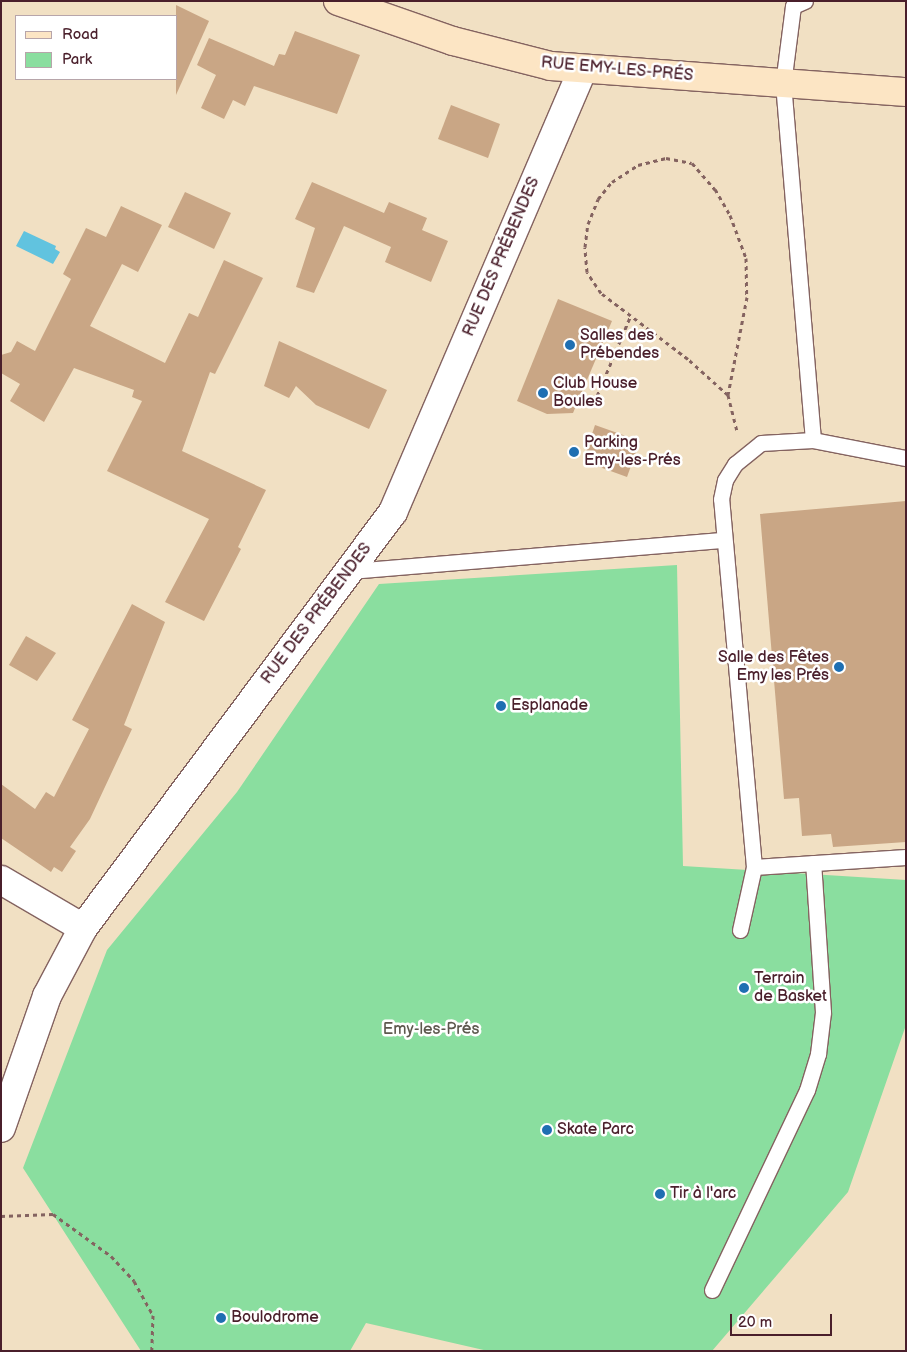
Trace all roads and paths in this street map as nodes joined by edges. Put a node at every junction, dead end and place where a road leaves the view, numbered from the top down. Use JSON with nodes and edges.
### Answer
{"nodes":[{"id":1,"x":338,"y":1,"type":"edge"},
{"id":2,"x":805,"y":1,"type":"edge"},
{"id":3,"x":582,"y":70,"type":"junction"},
{"id":4,"x":783,"y":84,"type":"junction"},
{"id":5,"x":906,"y":92,"type":"edge"},
{"id":6,"x":631,"y":315,"type":"junction"},
{"id":7,"x":728,"y":395,"type":"junction"},
{"id":8,"x":594,"y":403,"type":"dead end"},
{"id":9,"x":813,"y":440,"type":"junction"},
{"id":10,"x":751,"y":451,"type":"junction"},
{"id":11,"x":906,"y":458,"type":"edge"},
{"id":12,"x":723,"y":540,"type":"junction"},
{"id":13,"x":351,"y":571,"type":"junction"},
{"id":14,"x":906,"y":857,"type":"edge"},
{"id":15,"x":813,"y":864,"type":"junction"},
{"id":16,"x":754,"y":867,"type":"junction"},
{"id":17,"x":1,"y":880,"type":"edge"},
{"id":18,"x":83,"y":928,"type":"junction"},
{"id":19,"x":740,"y":930,"type":"dead end"},
{"id":20,"x":1,"y":1128,"type":"edge"},
{"id":21,"x":1,"y":1216,"type":"edge"},
{"id":22,"x":712,"y":1290,"type":"dead end"},
{"id":23,"x":152,"y":1351,"type":"edge"}],
"edges":[{"from":1,"to":3,"type":"street","name":"RUE EMY-LES-PRÉS"},
{"from":2,"to":4,"type":"lane"},
{"from":3,"to":4,"type":"street","name":"RUE EMY-LES-PRÉS"},
{"from":3,"to":13,"type":"street","name":"RUE DES PRÉBENDES"},
{"from":4,"to":5,"type":"street","name":"RUE EMY-LES-PRÉS"},
{"from":4,"to":9,"type":"lane"},
{"from":6,"to":7,"type":"path"},
{"from":6,"to":7,"type":"path"},
{"from":6,"to":8,"type":"path"},
{"from":7,"to":10,"type":"path"},
{"from":9,"to":10,"type":"lane"},
{"from":9,"to":11,"type":"lane"},
{"from":10,"to":12,"type":"lane"},
{"from":12,"to":13,"type":"lane"},
{"from":12,"to":16,"type":"lane"},
{"from":13,"to":18,"type":"street","name":"RUE DES PRÉBENDES"},
{"from":14,"to":15,"type":"lane"},
{"from":15,"to":16,"type":"lane"},
{"from":15,"to":22,"type":"lane"},
{"from":16,"to":19,"type":"lane"},
{"from":17,"to":18,"type":"street"},
{"from":18,"to":20,"type":"street","name":"RUE DES PRÉBENDES"},
{"from":21,"to":23,"type":"path"}]}
